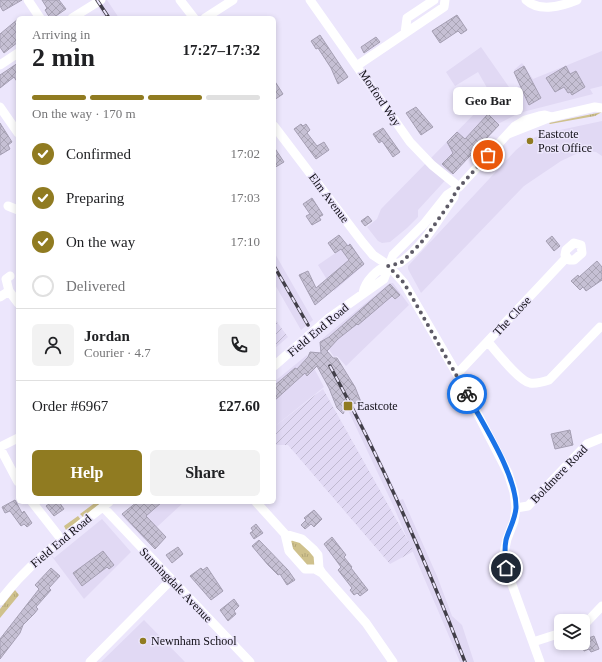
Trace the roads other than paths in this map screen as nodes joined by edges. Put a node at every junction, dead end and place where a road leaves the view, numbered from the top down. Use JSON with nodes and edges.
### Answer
{"nodes":[{"id":1,"x":28,"y":0,"type":"edge"},
{"id":2,"x":180,"y":0,"type":"edge"},
{"id":3,"x":233,"y":0,"type":"edge"},
{"id":4,"x":310,"y":0,"type":"edge"},
{"id":5,"x":434,"y":0,"type":"edge"},
{"id":6,"x":445,"y":0,"type":"edge"},
{"id":7,"x":526,"y":0,"type":"edge"},
{"id":8,"x":577,"y":0,"type":"edge"},
{"id":9,"x":98,"y":2,"type":"edge"},
{"id":10,"x":39,"y":16,"type":"edge"},
{"id":11,"x":75,"y":16,"type":"edge"},
{"id":12,"x":192,"y":16,"type":"edge"},
{"id":13,"x":208,"y":16,"type":"edge"},
{"id":14,"x":405,"y":33,"type":"junction"},
{"id":15,"x":16,"y":54,"type":"edge"},
{"id":16,"x":0,"y":65,"type":"edge"},
{"id":17,"x":358,"y":66,"type":"junction"},
{"id":18,"x":600,"y":106,"type":"edge"},
{"id":19,"x":0,"y":107,"type":"edge"},
{"id":20,"x":276,"y":129,"type":"edge"},
{"id":21,"x":16,"y":130,"type":"edge"},
{"id":22,"x":457,"y":189,"type":"junction"},
{"id":23,"x":8,"y":206,"type":"dead end"},
{"id":24,"x":16,"y":209,"type":"edge"},
{"id":25,"x":567,"y":258,"type":"dead end"},
{"id":26,"x":388,"y":266,"type":"junction"},
{"id":27,"x":10,"y":276,"type":"dead end"},
{"id":28,"x":9,"y":291,"type":"junction"},
{"id":29,"x":0,"y":297,"type":"edge"},
{"id":30,"x":16,"y":300,"type":"edge"},
{"id":31,"x":600,"y":327,"type":"dead end"},
{"id":32,"x":488,"y":342,"type":"junction"},
{"id":33,"x":276,"y":364,"type":"edge"},
{"id":34,"x":457,"y":374,"type":"junction"},
{"id":35,"x":602,"y":438,"type":"edge"},
{"id":36,"x":16,"y":439,"type":"edge"},
{"id":37,"x":0,"y":447,"type":"edge"},
{"id":38,"x":16,"y":478,"type":"edge"},
{"id":39,"x":34,"y":504,"type":"edge"},
{"id":40,"x":106,"y":504,"type":"edge"},
{"id":41,"x":258,"y":504,"type":"edge"},
{"id":42,"x":516,"y":508,"type":"junction"},
{"id":43,"x":285,"y":534,"type":"junction"},
{"id":44,"x":61,"y":539,"type":"junction"},
{"id":45,"x":322,"y":573,"type":"junction"},
{"id":46,"x":171,"y":580,"type":"junction"},
{"id":47,"x":0,"y":601,"type":"edge"},
{"id":48,"x":602,"y":606,"type":"edge"},
{"id":49,"x":590,"y":619,"type":"edge"},
{"id":50,"x":554,"y":635,"type":"edge"},
{"id":51,"x":533,"y":642,"type":"junction"},
{"id":52,"x":90,"y":662,"type":"edge"},
{"id":53,"x":250,"y":662,"type":"edge"},
{"id":54,"x":393,"y":662,"type":"edge"},
{"id":55,"x":540,"y":662,"type":"edge"}],
"edges":[{"from":1,"to":10,"type":"street"},
{"from":2,"to":12,"type":"street"},
{"from":3,"to":13,"type":"street"},
{"from":4,"to":17,"type":"street","name":"Morford Way"},
{"from":5,"to":14,"type":"street"},
{"from":6,"to":14,"type":"street"},
{"from":7,"to":8,"type":"street"},
{"from":9,"to":11,"type":"street"},
{"from":14,"to":17,"type":"street"},
{"from":15,"to":16,"type":"street"},
{"from":17,"to":22,"type":"street","name":"Morford Way"},
{"from":18,"to":22,"type":"street","name":"Field End Road"},
{"from":19,"to":21,"type":"street"},
{"from":20,"to":26,"type":"street","name":"Elm Avenue"},
{"from":22,"to":26,"type":"street","name":"Field End Road"},
{"from":23,"to":24,"type":"street"},
{"from":25,"to":32,"type":"street","name":"The Close"},
{"from":26,"to":33,"type":"street","name":"Field End Road"},
{"from":26,"to":34,"type":"street","name":"Elm Avenue"},
{"from":27,"to":28,"type":"street"},
{"from":28,"to":29,"type":"street"},
{"from":28,"to":30,"type":"street"},
{"from":31,"to":32,"type":"street"},
{"from":32,"to":34,"type":"street","name":"The Close"},
{"from":34,"to":42,"type":"street","name":"Elm Avenue"},
{"from":35,"to":42,"type":"street","name":"Boldmere Road"},
{"from":36,"to":37,"type":"street"},
{"from":37,"to":38,"type":"street"},
{"from":39,"to":44,"type":"street"},
{"from":40,"to":44,"type":"street","name":"Field End Road"},
{"from":40,"to":46,"type":"street","name":"Sunningdale Avenue"},
{"from":41,"to":43,"type":"street"},
{"from":42,"to":51,"type":"street"},
{"from":43,"to":45,"type":"street"},
{"from":43,"to":45,"type":"street"},
{"from":44,"to":47,"type":"street","name":"Field End Road"},
{"from":45,"to":54,"type":"street"},
{"from":46,"to":52,"type":"street"},
{"from":46,"to":53,"type":"street","name":"Sunningdale Avenue"},
{"from":48,"to":49,"type":"street"},
{"from":50,"to":51,"type":"street"},
{"from":51,"to":55,"type":"street"}]}
